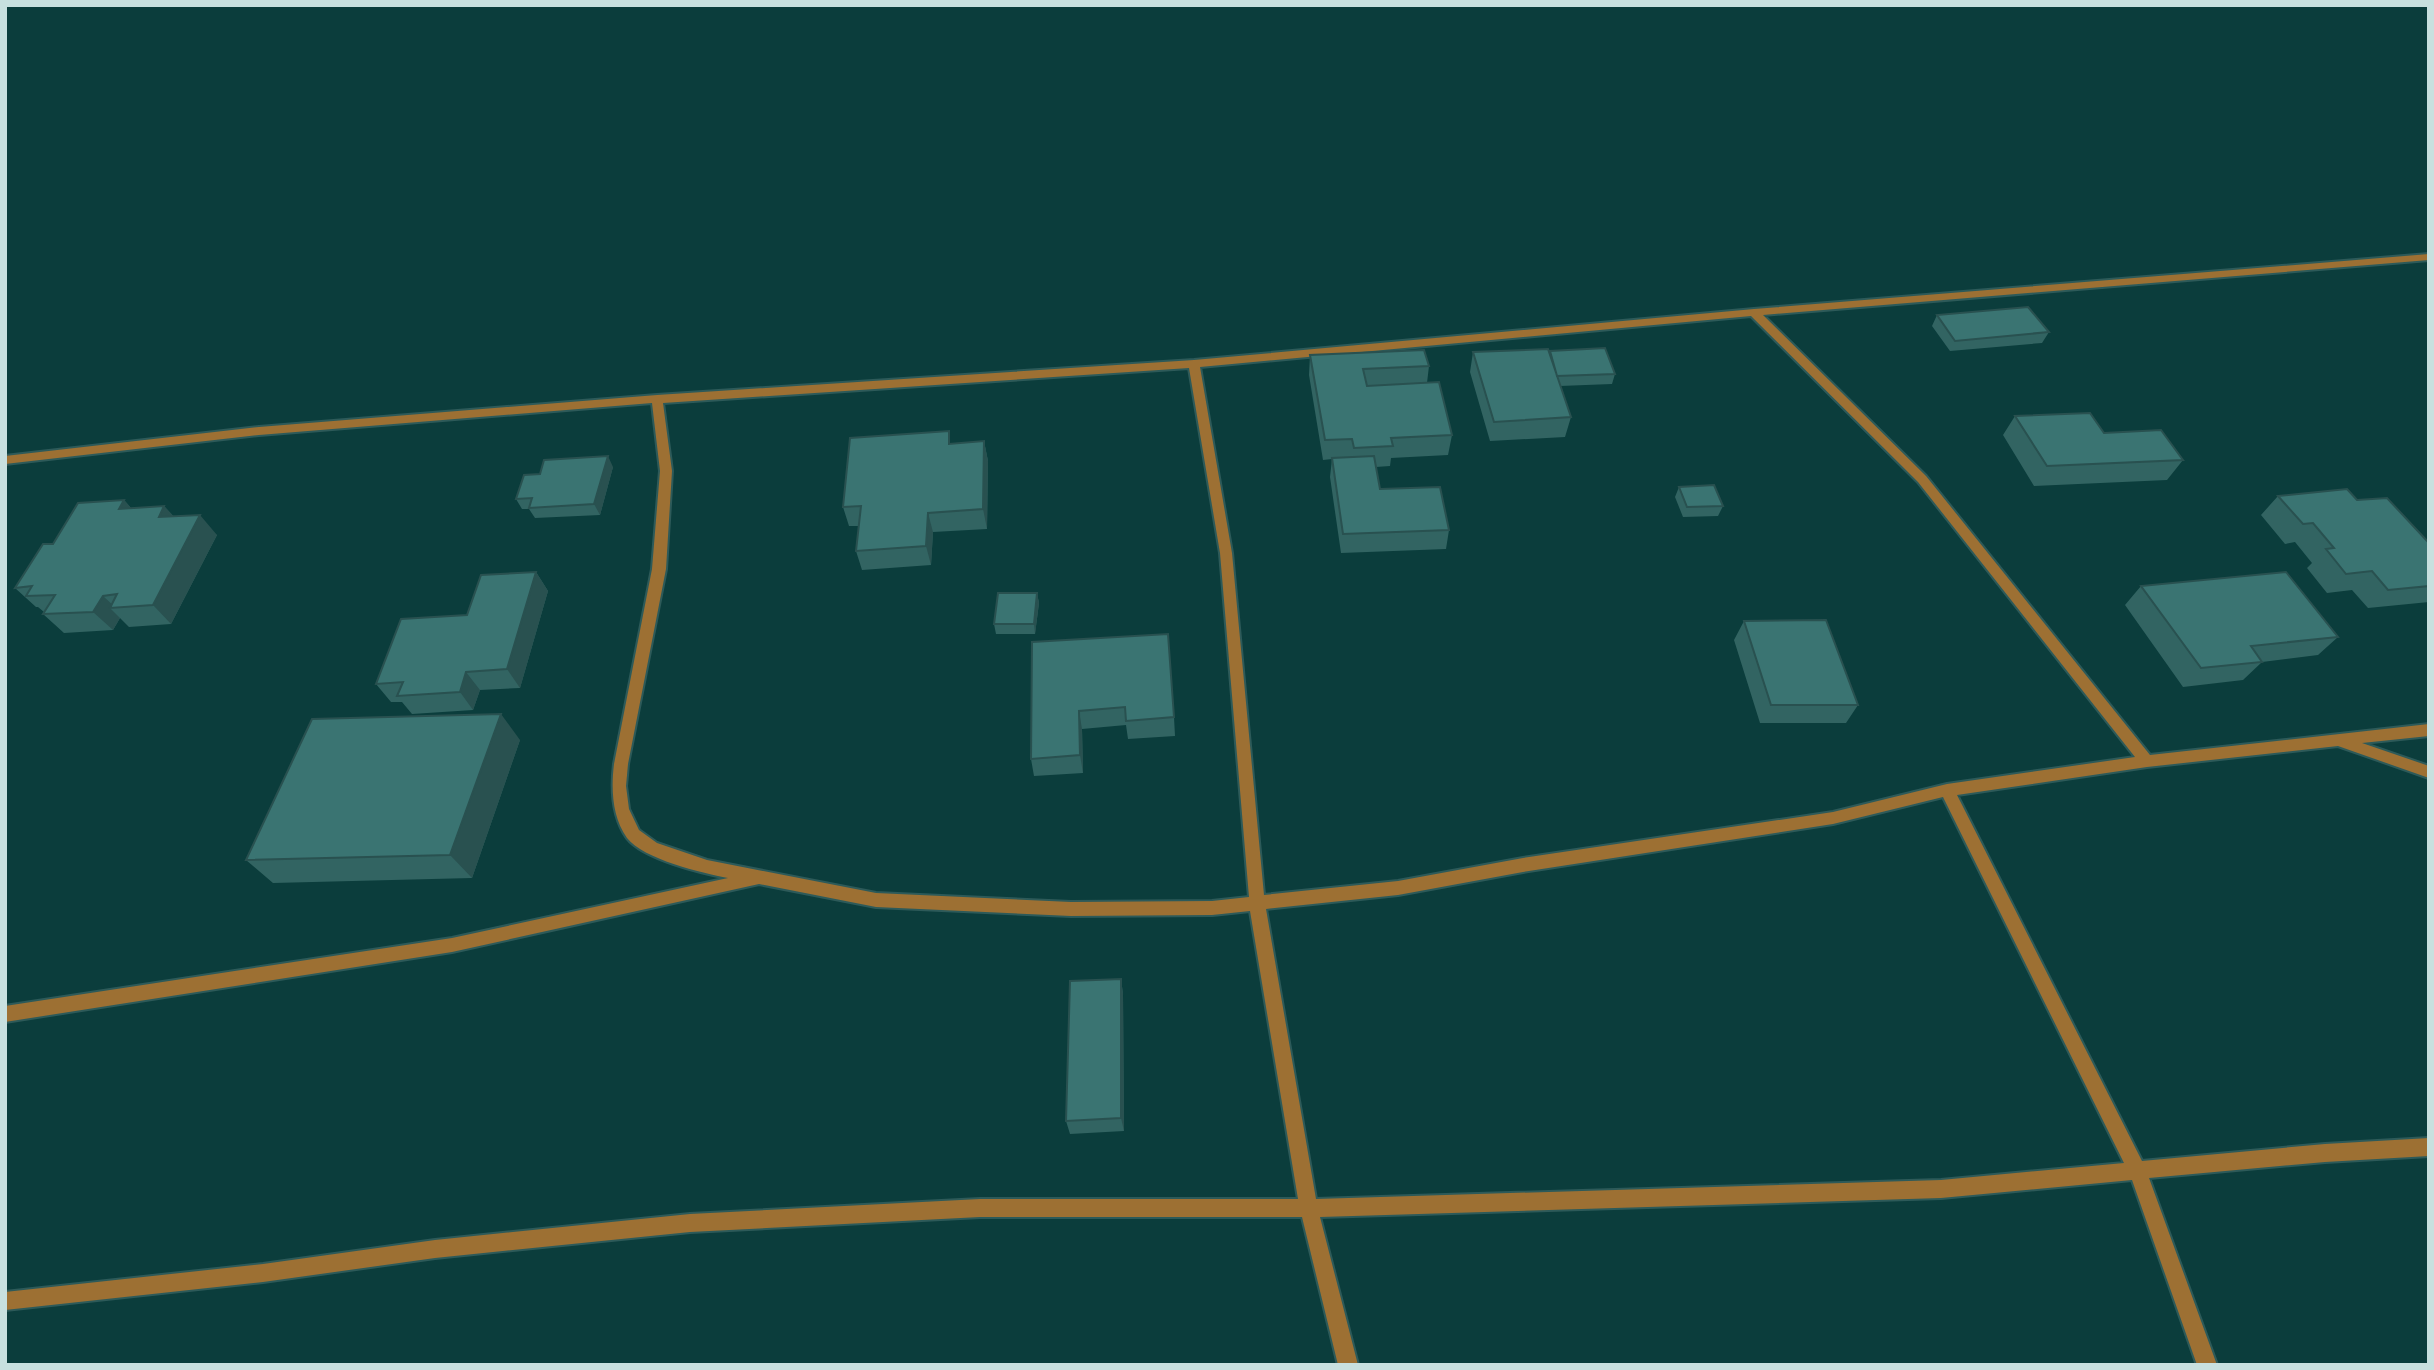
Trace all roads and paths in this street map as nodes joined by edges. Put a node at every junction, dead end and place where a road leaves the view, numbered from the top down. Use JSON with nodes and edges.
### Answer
{"nodes":[{"id":1,"x":2429,"y":257,"type":"edge"},
{"id":2,"x":1754,"y":312,"type":"junction"},
{"id":3,"x":1194,"y":363,"type":"junction"},
{"id":4,"x":657,"y":399,"type":"junction"},
{"id":5,"x":5,"y":460,"type":"edge"},
{"id":6,"x":2429,"y":730,"type":"edge"},
{"id":7,"x":2339,"y":742,"type":"junction"},
{"id":8,"x":2147,"y":761,"type":"junction"},
{"id":9,"x":2429,"y":772,"type":"edge"},
{"id":10,"x":1947,"y":790,"type":"junction"},
{"id":11,"x":764,"y":877,"type":"junction"},
{"id":12,"x":1257,"y":904,"type":"junction"},
{"id":13,"x":5,"y":1014,"type":"edge"},
{"id":14,"x":2429,"y":1147,"type":"edge"},
{"id":15,"x":2138,"y":1172,"type":"junction"},
{"id":16,"x":1309,"y":1208,"type":"junction"},
{"id":17,"x":5,"y":1301,"type":"edge"},
{"id":18,"x":1348,"y":1365,"type":"edge"},
{"id":19,"x":2207,"y":1365,"type":"edge"}],
"edges":[{"from":1,"to":2,"type":"street"},
{"from":2,"to":3,"type":"street"},
{"from":2,"to":8,"type":"street"},
{"from":3,"to":4,"type":"street"},
{"from":3,"to":12,"type":"street"},
{"from":4,"to":5,"type":"street"},
{"from":4,"to":11,"type":"street"},
{"from":6,"to":7,"type":"street"},
{"from":7,"to":8,"type":"street"},
{"from":7,"to":9,"type":"street"},
{"from":8,"to":10,"type":"street"},
{"from":10,"to":12,"type":"street"},
{"from":10,"to":15,"type":"street"},
{"from":11,"to":12,"type":"street"},
{"from":11,"to":13,"type":"street"},
{"from":12,"to":16,"type":"street"},
{"from":14,"to":15,"type":"street"},
{"from":15,"to":16,"type":"street"},
{"from":15,"to":19,"type":"street"},
{"from":16,"to":17,"type":"street"},
{"from":16,"to":18,"type":"street"}]}
